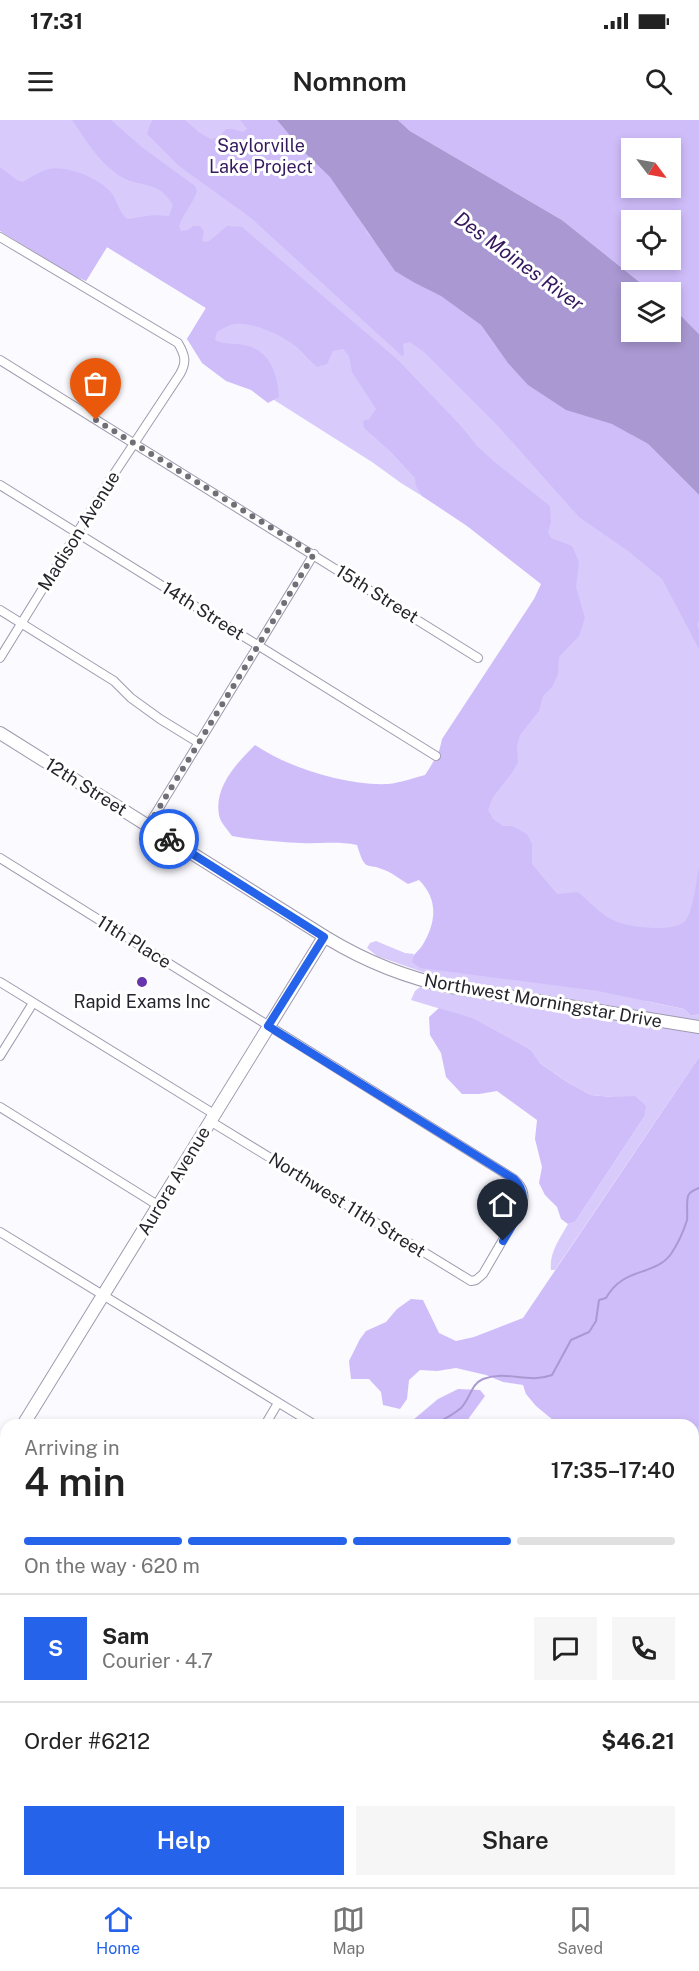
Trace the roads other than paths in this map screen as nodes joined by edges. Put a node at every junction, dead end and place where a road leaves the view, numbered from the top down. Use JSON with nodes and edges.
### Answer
{"nodes":[{"id":1,"x":0,"y":238,"type":"edge"},
{"id":2,"x":0,"y":360,"type":"edge"},
{"id":3,"x":134,"y":443,"type":"junction"},
{"id":4,"x":0,"y":485,"type":"edge"},
{"id":5,"x":78,"y":533,"type":"junction"},
{"id":6,"x":314,"y":554,"type":"junction"},
{"id":7,"x":0,"y":610,"type":"edge"},
{"id":8,"x":22,"y":623,"type":"junction"},
{"id":9,"x":258,"y":646,"type":"junction"},
{"id":10,"x":0,"y":658,"type":"edge"},
{"id":11,"x":478,"y":658,"type":"dead end"},
{"id":12,"x":0,"y":734,"type":"edge"},
{"id":13,"x":199,"y":743,"type":"junction"},
{"id":14,"x":436,"y":756,"type":"dead end"},
{"id":15,"x":148,"y":826,"type":"junction"},
{"id":16,"x":0,"y":858,"type":"edge"},
{"id":17,"x":324,"y":937,"type":"junction"},
{"id":18,"x":0,"y":982,"type":"edge"},
{"id":19,"x":33,"y":1003,"type":"junction"},
{"id":20,"x":268,"y":1026,"type":"junction"},
{"id":21,"x":699,"y":1027,"type":"edge"},
{"id":22,"x":0,"y":1056,"type":"edge"},
{"id":23,"x":0,"y":1107,"type":"edge"},
{"id":24,"x":212,"y":1118,"type":"junction"},
{"id":25,"x":159,"y":1206,"type":"junction"},
{"id":26,"x":0,"y":1232,"type":"edge"},
{"id":27,"x":483,"y":1274,"type":"joint"},
{"id":28,"x":104,"y":1296,"type":"junction"},
{"id":29,"x":278,"y":1403,"type":"junction"},
{"id":30,"x":27,"y":1419,"type":"edge"},
{"id":31,"x":269,"y":1419,"type":"edge"},
{"id":32,"x":305,"y":1419,"type":"edge"}],
"edges":[{"from":1,"to":3,"type":"street","name":"Madison Avenue"},
{"from":2,"to":3,"type":"street","name":"15th Street"},
{"from":3,"to":5,"type":"street","name":"Madison Avenue"},
{"from":3,"to":6,"type":"street","name":"15th Street"},
{"from":4,"to":5,"type":"street","name":"14th Street"},
{"from":5,"to":8,"type":"street","name":"Madison Avenue"},
{"from":5,"to":9,"type":"street","name":"14th Street"},
{"from":6,"to":9,"type":"street"},
{"from":6,"to":11,"type":"street","name":"15th Street"},
{"from":7,"to":8,"type":"street"},
{"from":8,"to":10,"type":"street","name":"Madison Avenue"},
{"from":8,"to":13,"type":"street"},
{"from":9,"to":13,"type":"street"},
{"from":9,"to":14,"type":"street","name":"14th Street"},
{"from":12,"to":15,"type":"main road","name":"12th Street"},
{"from":13,"to":15,"type":"street"},
{"from":15,"to":17,"type":"main road","name":"12th Street"},
{"from":16,"to":20,"type":"street","name":"11th Place"},
{"from":17,"to":20,"type":"main road","name":"Aurora Avenue"},
{"from":17,"to":21,"type":"main road","name":"Northwest Morningstar Drive"},
{"from":18,"to":19,"type":"street","name":"Northwest 11th Street"},
{"from":19,"to":22,"type":"street"},
{"from":19,"to":24,"type":"street","name":"Northwest 11th Street"},
{"from":20,"to":24,"type":"main road","name":"Aurora Avenue"},
{"from":20,"to":27,"type":"street","name":"11th Place"},
{"from":23,"to":25,"type":"street"},
{"from":24,"to":25,"type":"main road","name":"Aurora Avenue"},
{"from":24,"to":27,"type":"street","name":"Northwest 11th Street"},
{"from":25,"to":28,"type":"main road","name":"Aurora Avenue"},
{"from":26,"to":28,"type":"street"},
{"from":28,"to":29,"type":"street"},
{"from":28,"to":30,"type":"main road","name":"Aurora Avenue"},
{"from":29,"to":31,"type":"street"},
{"from":29,"to":32,"type":"street"}]}
